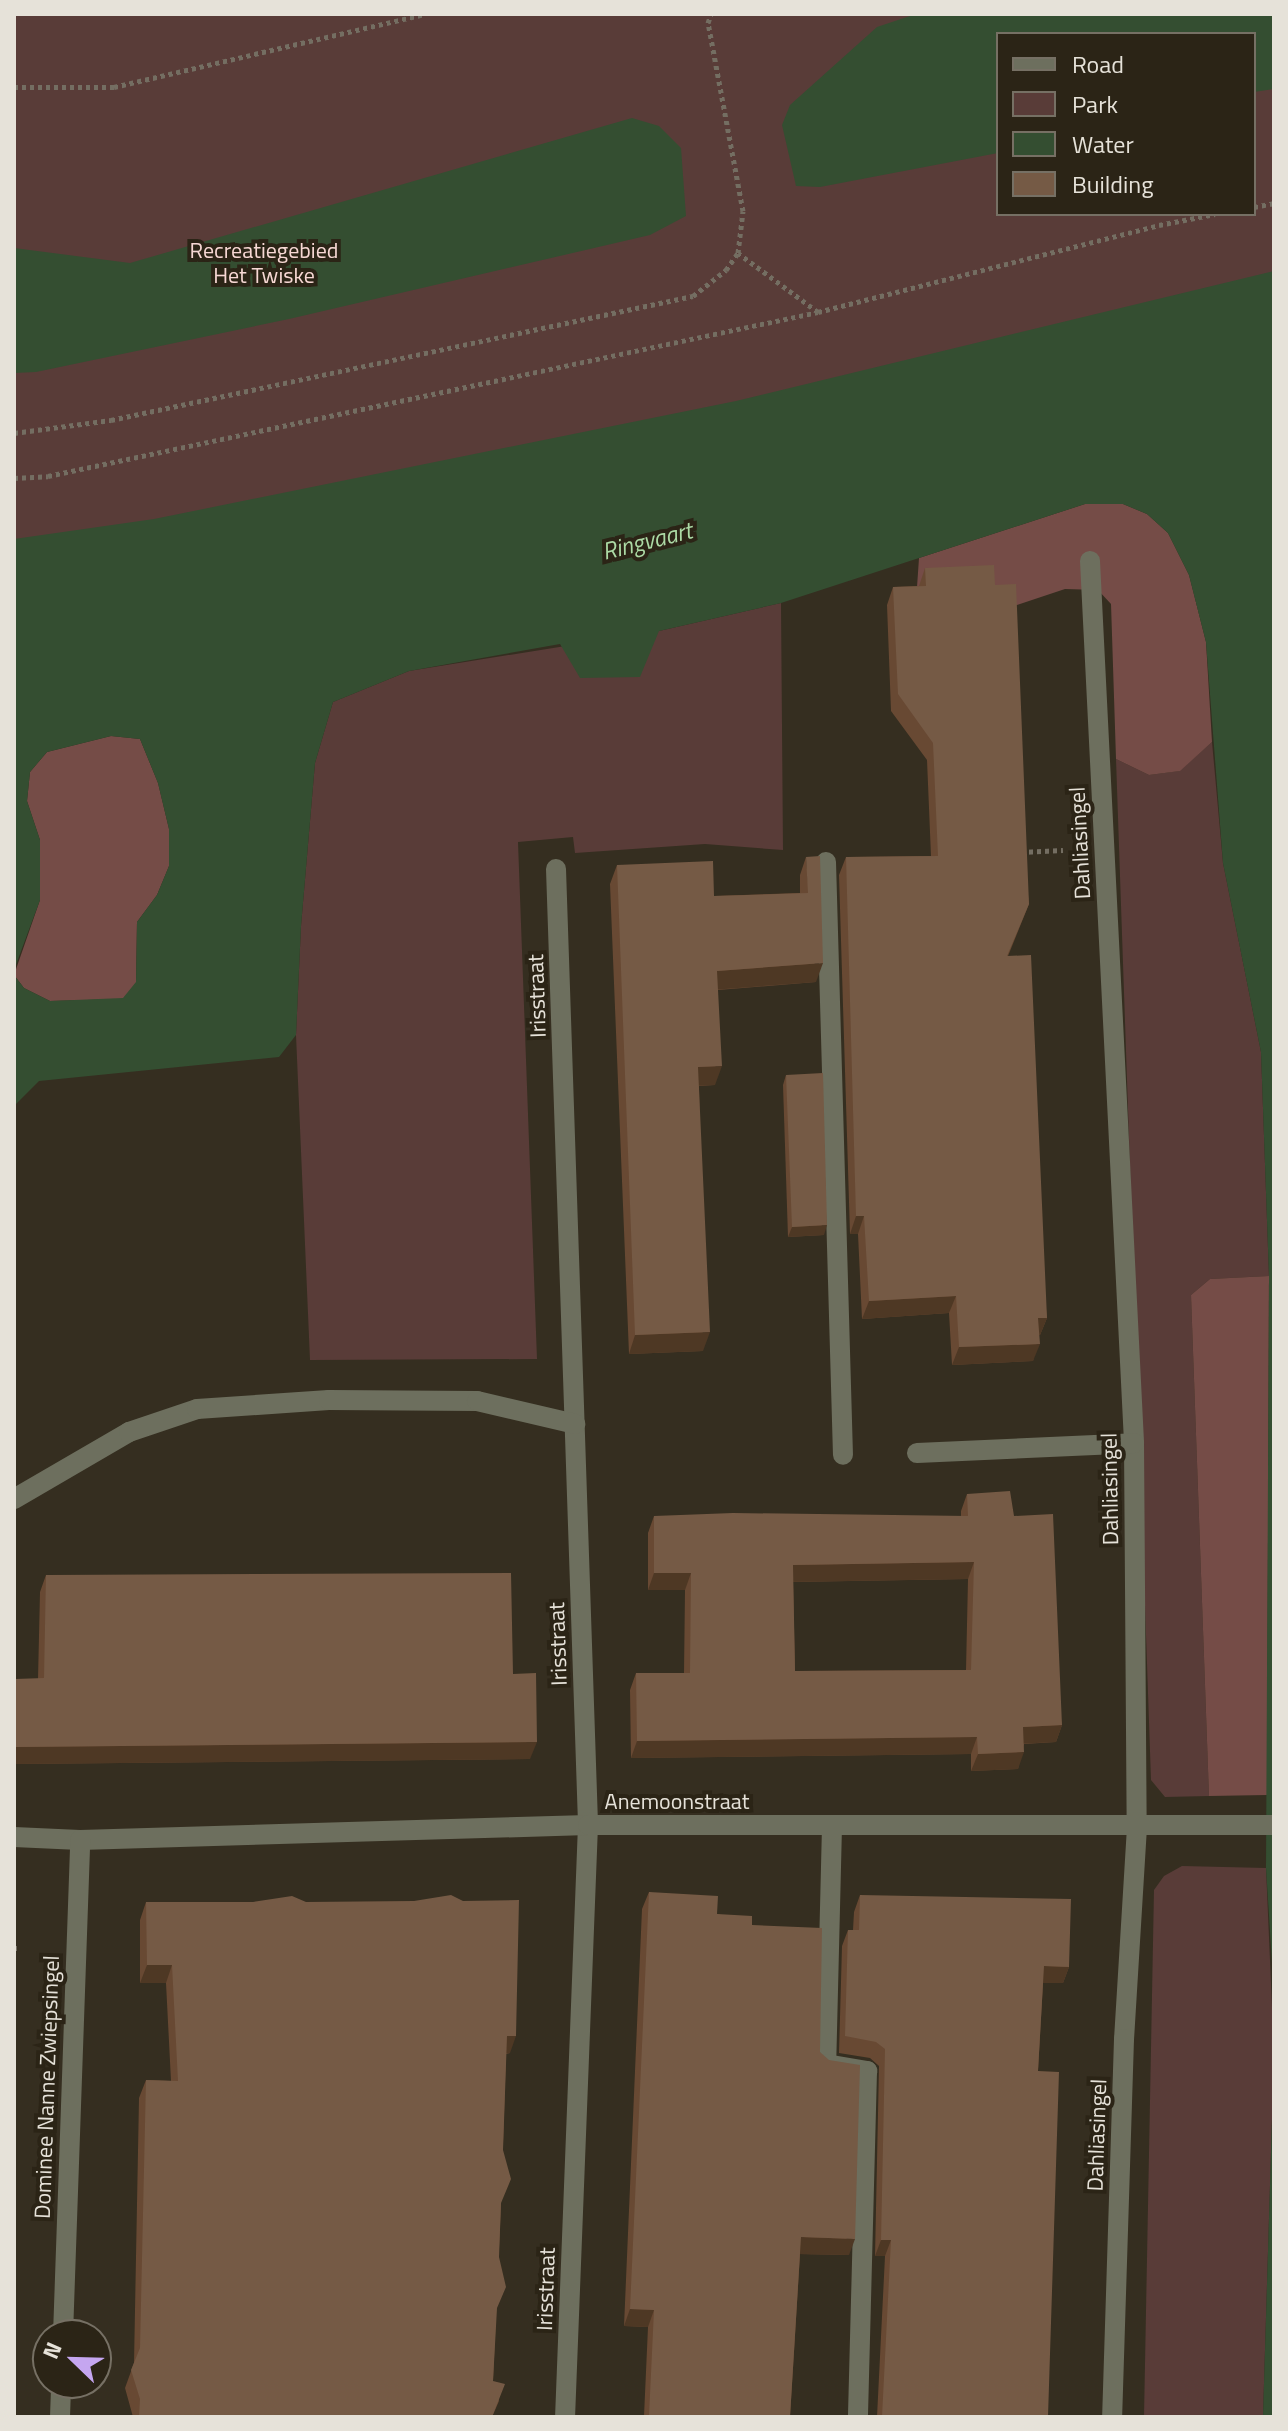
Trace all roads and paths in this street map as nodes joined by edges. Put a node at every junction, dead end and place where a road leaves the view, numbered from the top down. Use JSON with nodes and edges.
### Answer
{"nodes":[{"id":1,"x":425,"y":14,"type":"edge"},
{"id":2,"x":711,"y":14,"type":"edge"},
{"id":3,"x":14,"y":87,"type":"edge"},
{"id":4,"x":1205,"y":216,"type":"edge"},
{"id":5,"x":738,"y":253,"type":"junction"},
{"id":6,"x":818,"y":312,"type":"junction"},
{"id":7,"x":14,"y":433,"type":"edge"},
{"id":8,"x":14,"y":478,"type":"edge"},
{"id":9,"x":1090,"y":561,"type":"dead end"},
{"id":10,"x":1104,"y":848,"type":"junction"},
{"id":11,"x":1012,"y":853,"type":"edge"},
{"id":12,"x":826,"y":862,"type":"dead end"},
{"id":13,"x":556,"y":869,"type":"dead end"},
{"id":14,"x":575,"y":1424,"type":"junction"},
{"id":15,"x":1134,"y":1443,"type":"junction"},
{"id":16,"x":917,"y":1453,"type":"dead end"},
{"id":17,"x":843,"y":1455,"type":"dead end"},
{"id":18,"x":14,"y":1499,"type":"edge"},
{"id":19,"x":588,"y":1825,"type":"junction"},
{"id":20,"x":1274,"y":1825,"type":"edge"},
{"id":21,"x":832,"y":1826,"type":"junction"},
{"id":22,"x":1137,"y":1827,"type":"junction"},
{"id":23,"x":20,"y":1837,"type":"edge"},
{"id":24,"x":80,"y":1840,"type":"junction"},
{"id":25,"x":64,"y":2319,"type":"edge"},
{"id":26,"x":565,"y":2417,"type":"edge"},
{"id":27,"x":858,"y":2417,"type":"edge"},
{"id":28,"x":1112,"y":2417,"type":"edge"}],
"edges":[{"from":1,"to":3,"type":"path"},
{"from":2,"to":5,"type":"path"},
{"from":4,"to":6,"type":"path"},
{"from":5,"to":6,"type":"path"},
{"from":5,"to":7,"type":"path"},
{"from":6,"to":8,"type":"path"},
{"from":9,"to":10,"type":"street","name":"Dahliasingel"},
{"from":10,"to":11,"type":"path"},
{"from":10,"to":15,"type":"street","name":"Dahliasingel"},
{"from":12,"to":17,"type":"street"},
{"from":13,"to":14,"type":"street","name":"Irisstraat"},
{"from":14,"to":18,"type":"street"},
{"from":14,"to":19,"type":"street","name":"Irisstraat"},
{"from":15,"to":16,"type":"street"},
{"from":15,"to":22,"type":"street","name":"Dahliasingel"},
{"from":19,"to":21,"type":"street","name":"Anemoonstraat"},
{"from":19,"to":24,"type":"street","name":"Anemoonstraat"},
{"from":19,"to":26,"type":"street","name":"Irisstraat"},
{"from":20,"to":22,"type":"street","name":"Anemoonstraat"},
{"from":21,"to":22,"type":"street","name":"Anemoonstraat"},
{"from":21,"to":27,"type":"street"},
{"from":22,"to":28,"type":"street","name":"Dahliasingel"},
{"from":23,"to":24,"type":"street","name":"Anemoonstraat"},
{"from":24,"to":25,"type":"street","name":"Dominee Nanne Zwiepsingel"}]}
